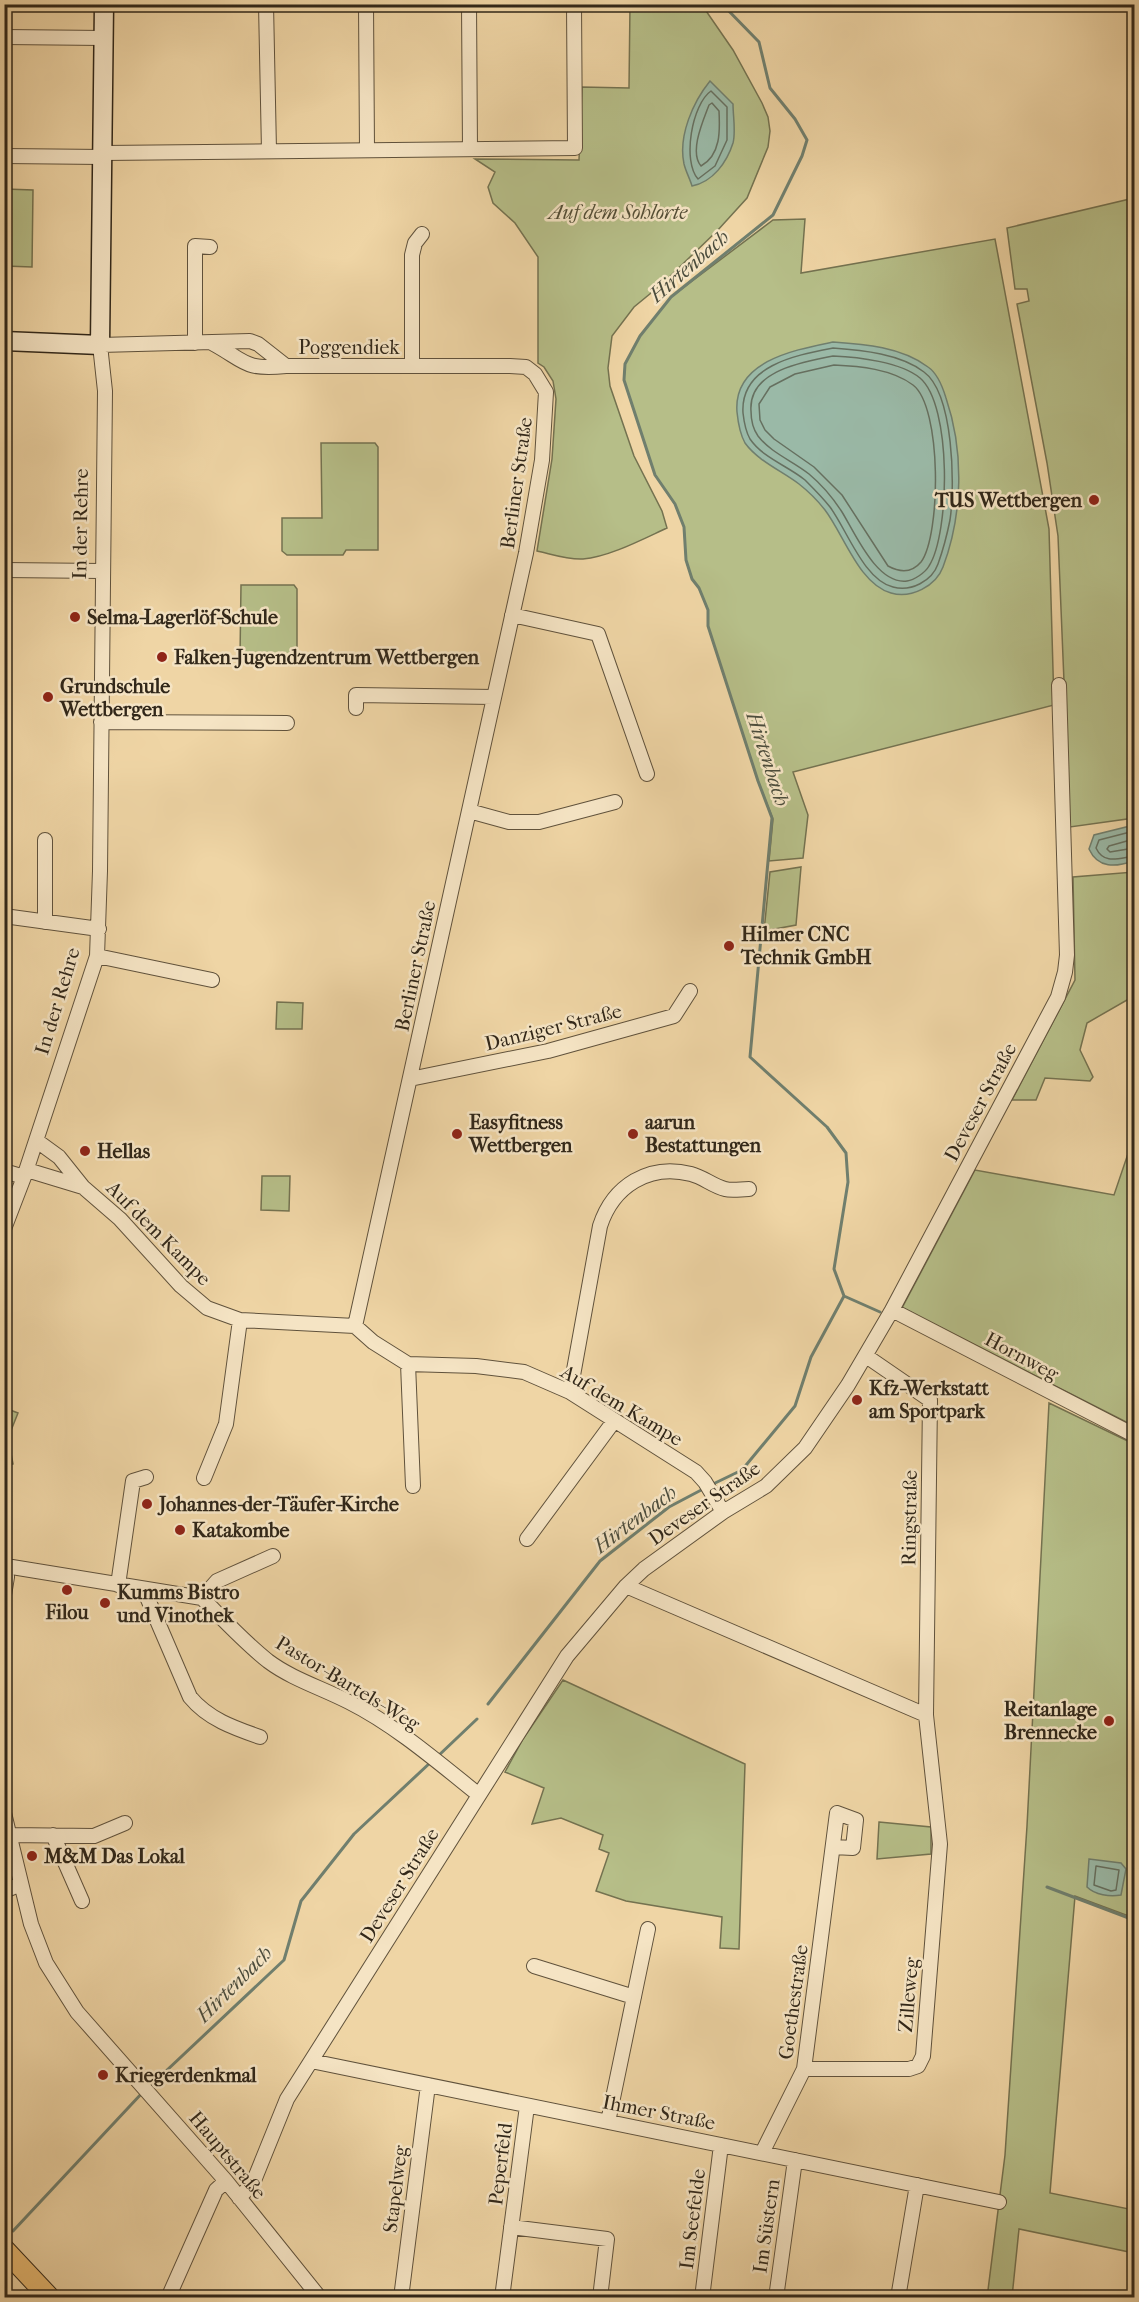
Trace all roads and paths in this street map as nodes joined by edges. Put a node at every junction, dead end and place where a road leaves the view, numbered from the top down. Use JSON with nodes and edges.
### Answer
{"nodes":[{"id":1,"x":104,"y":4,"type":"edge"},
{"id":2,"x":266,"y":4,"type":"edge"},
{"id":3,"x":366,"y":4,"type":"edge"},
{"id":4,"x":469,"y":4,"type":"edge"},
{"id":5,"x":574,"y":4,"type":"edge"},
{"id":6,"x":4,"y":38,"type":"edge"},
{"id":7,"x":104,"y":38,"type":"junction"},
{"id":8,"x":470,"y":149,"type":"junction"},
{"id":9,"x":367,"y":150,"type":"junction"},
{"id":10,"x":268,"y":151,"type":"junction"},
{"id":11,"x":103,"y":155,"type":"junction"},
{"id":12,"x":4,"y":156,"type":"edge"},
{"id":13,"x":422,"y":234,"type":"dead end"},
{"id":14,"x":210,"y":247,"type":"dead end"},
{"id":15,"x":4,"y":341,"type":"edge"},
{"id":16,"x":195,"y":343,"type":"junction"},
{"id":17,"x":212,"y":343,"type":"junction"},
{"id":18,"x":100,"y":345,"type":"junction"},
{"id":19,"x":286,"y":366,"type":"junction"},
{"id":20,"x":412,"y":366,"type":"junction"},
{"id":21,"x":546,"y":392,"type":"joint"},
{"id":22,"x":4,"y":570,"type":"edge"},
{"id":23,"x":102,"y":571,"type":"junction"},
{"id":24,"x":512,"y":615,"type":"junction"},
{"id":25,"x":1059,"y":685,"type":"dead end"},
{"id":26,"x":494,"y":697,"type":"junction"},
{"id":27,"x":356,"y":708,"type":"dead end"},
{"id":28,"x":101,"y":722,"type":"junction"},
{"id":29,"x":287,"y":723,"type":"dead end"},
{"id":30,"x":647,"y":774,"type":"dead end"},
{"id":31,"x":615,"y":802,"type":"dead end"},
{"id":32,"x":469,"y":811,"type":"junction"},
{"id":33,"x":45,"y":840,"type":"dead end"},
{"id":34,"x":4,"y":916,"type":"edge"},
{"id":35,"x":45,"y":922,"type":"junction"},
{"id":36,"x":99,"y":929,"type":"junction"},
{"id":37,"x":97,"y":956,"type":"junction"},
{"id":38,"x":212,"y":980,"type":"dead end"},
{"id":39,"x":690,"y":990,"type":"dead end"},
{"id":40,"x":410,"y":1079,"type":"junction"},
{"id":41,"x":37,"y":1141,"type":"junction"},
{"id":42,"x":4,"y":1170,"type":"edge"},
{"id":43,"x":26,"y":1174,"type":"junction"},
{"id":44,"x":83,"y":1187,"type":"junction"},
{"id":45,"x":749,"y":1189,"type":"dead end"},
{"id":46,"x":4,"y":1229,"type":"edge"},
{"id":47,"x":892,"y":1310,"type":"junction"},
{"id":48,"x":240,"y":1320,"type":"junction"},
{"id":49,"x":356,"y":1326,"type":"junction"},
{"id":50,"x":866,"y":1356,"type":"junction"},
{"id":51,"x":408,"y":1364,"type":"junction"},
{"id":52,"x":570,"y":1392,"type":"junction"},
{"id":53,"x":614,"y":1421,"type":"junction"},
{"id":54,"x":1134,"y":1435,"type":"edge"},
{"id":55,"x":146,"y":1477,"type":"dead end"},
{"id":56,"x":204,"y":1478,"type":"dead end"},
{"id":57,"x":412,"y":1486,"type":"dead end"},
{"id":58,"x":723,"y":1512,"type":"junction"},
{"id":59,"x":527,"y":1539,"type":"dead end"},
{"id":60,"x":273,"y":1556,"type":"dead end"},
{"id":61,"x":6,"y":1568,"type":"edge"},
{"id":62,"x":118,"y":1585,"type":"junction"},
{"id":63,"x":626,"y":1586,"type":"junction"},
{"id":64,"x":144,"y":1590,"type":"junction"},
{"id":65,"x":4,"y":1595,"type":"edge"},
{"id":66,"x":202,"y":1598,"type":"junction"},
{"id":67,"x":926,"y":1715,"type":"junction"},
{"id":68,"x":260,"y":1737,"type":"dead end"},
{"id":69,"x":479,"y":1795,"type":"junction"},
{"id":70,"x":937,"y":1811,"type":"joint"},
{"id":71,"x":4,"y":1814,"type":"edge"},
{"id":72,"x":125,"y":1823,"type":"dead end"},
{"id":73,"x":9,"y":1835,"type":"junction"},
{"id":74,"x":53,"y":1835,"type":"junction"},
{"id":75,"x":833,"y":1847,"type":"dead end"},
{"id":76,"x":21,"y":1884,"type":"junction"},
{"id":77,"x":4,"y":1891,"type":"edge"},
{"id":78,"x":82,"y":1901,"type":"dead end"},
{"id":79,"x":648,"y":1929,"type":"dead end"},
{"id":80,"x":534,"y":1966,"type":"dead end"},
{"id":81,"x":634,"y":1997,"type":"junction"},
{"id":82,"x":310,"y":2061,"type":"junction"},
{"id":83,"x":804,"y":2069,"type":"junction"},
{"id":84,"x":428,"y":2085,"type":"junction"},
{"id":85,"x":527,"y":2106,"type":"junction"},
{"id":86,"x":608,"y":2122,"type":"junction"},
{"id":87,"x":721,"y":2145,"type":"junction"},
{"id":88,"x":762,"y":2153,"type":"junction"},
{"id":89,"x":795,"y":2160,"type":"junction"},
{"id":90,"x":226,"y":2181,"type":"junction"},
{"id":91,"x":917,"y":2185,"type":"junction"},
{"id":92,"x":239,"y":2198,"type":"junction"},
{"id":93,"x":999,"y":2202,"type":"dead end"},
{"id":94,"x":511,"y":2227,"type":"junction"},
{"id":95,"x":4,"y":2249,"type":"edge"},
{"id":96,"x":50,"y":2298,"type":"edge"},
{"id":97,"x":168,"y":2298,"type":"edge"},
{"id":98,"x":320,"y":2298,"type":"edge"},
{"id":99,"x":401,"y":2298,"type":"edge"},
{"id":100,"x":502,"y":2298,"type":"edge"},
{"id":101,"x":600,"y":2298,"type":"edge"},
{"id":102,"x":702,"y":2298,"type":"edge"},
{"id":103,"x":776,"y":2298,"type":"edge"},
{"id":104,"x":898,"y":2298,"type":"edge"}],
"edges":[{"from":1,"to":7,"type":"street","name":"In der Rehre"},
{"from":2,"to":10,"type":"street"},
{"from":3,"to":9,"type":"street"},
{"from":4,"to":8,"type":"street"},
{"from":5,"to":8,"type":"street"},
{"from":6,"to":7,"type":"street"},
{"from":7,"to":11,"type":"street","name":"In der Rehre"},
{"from":8,"to":9,"type":"street"},
{"from":9,"to":10,"type":"street"},
{"from":10,"to":11,"type":"street"},
{"from":11,"to":12,"type":"street"},
{"from":11,"to":18,"type":"street","name":"In der Rehre"},
{"from":13,"to":20,"type":"street","name":"Poggendiek"},
{"from":14,"to":16,"type":"street"},
{"from":15,"to":18,"type":"street"},
{"from":16,"to":17,"type":"street","name":"Poggendiek"},
{"from":16,"to":18,"type":"street","name":"Poggendiek"},
{"from":17,"to":19,"type":"street","name":"Poggendiek"},
{"from":17,"to":19,"type":"street","name":"Poggendiek"},
{"from":18,"to":23,"type":"street","name":"In der Rehre"},
{"from":19,"to":20,"type":"street","name":"Poggendiek"},
{"from":20,"to":21,"type":"street","name":"Poggendiek"},
{"from":21,"to":24,"type":"street","name":"Berliner Straße"},
{"from":22,"to":23,"type":"street"},
{"from":23,"to":28,"type":"street","name":"In der Rehre"},
{"from":24,"to":26,"type":"street","name":"Berliner Straße"},
{"from":24,"to":30,"type":"street"},
{"from":25,"to":47,"type":"street","name":"Deveser Straße"},
{"from":26,"to":27,"type":"street"},
{"from":26,"to":32,"type":"street","name":"Berliner Straße"},
{"from":28,"to":29,"type":"street"},
{"from":28,"to":36,"type":"street","name":"In der Rehre"},
{"from":31,"to":32,"type":"street"},
{"from":32,"to":40,"type":"street","name":"Berliner Straße"},
{"from":33,"to":35,"type":"street"},
{"from":34,"to":35,"type":"street"},
{"from":35,"to":36,"type":"street"},
{"from":36,"to":37,"type":"street","name":"In der Rehre"},
{"from":37,"to":38,"type":"street"},
{"from":37,"to":41,"type":"street","name":"In der Rehre"},
{"from":39,"to":40,"type":"street","name":"Danziger Straße"},
{"from":40,"to":49,"type":"street","name":"Berliner Straße"},
{"from":41,"to":43,"type":"street","name":"In der Rehre"},
{"from":41,"to":44,"type":"street","name":"Auf dem Kampe"},
{"from":42,"to":43,"type":"street"},
{"from":43,"to":44,"type":"street","name":"Auf dem Kampe"},
{"from":43,"to":46,"type":"street","name":"In der Rehre"},
{"from":44,"to":48,"type":"street","name":"Auf dem Kampe"},
{"from":45,"to":52,"type":"street"},
{"from":47,"to":50,"type":"street","name":"Deveser Straße"},
{"from":47,"to":54,"type":"street","name":"Hornweg"},
{"from":48,"to":49,"type":"street","name":"Auf dem Kampe"},
{"from":48,"to":56,"type":"street"},
{"from":49,"to":51,"type":"street"},
{"from":50,"to":58,"type":"street","name":"Deveser Straße"},
{"from":50,"to":67,"type":"street","name":"Ringstraße"},
{"from":51,"to":52,"type":"street","name":"Auf dem Kampe"},
{"from":51,"to":57,"type":"street"},
{"from":52,"to":53,"type":"street","name":"Auf dem Kampe"},
{"from":53,"to":58,"type":"street","name":"Auf dem Kampe"},
{"from":53,"to":59,"type":"street"},
{"from":55,"to":62,"type":"street"},
{"from":58,"to":63,"type":"street","name":"Deveser Straße"},
{"from":60,"to":66,"type":"street"},
{"from":61,"to":62,"type":"street"},
{"from":61,"to":65,"type":"street"},
{"from":62,"to":64,"type":"street"},
{"from":63,"to":67,"type":"street"},
{"from":63,"to":69,"type":"street","name":"Deveser Straße"},
{"from":64,"to":66,"type":"street"},
{"from":64,"to":68,"type":"street"},
{"from":66,"to":69,"type":"street","name":"Pastor-Bartels-Weg"},
{"from":67,"to":70,"type":"street","name":"Ringstraße"},
{"from":69,"to":82,"type":"street","name":"Deveser Straße"},
{"from":70,"to":83,"type":"street","name":"Zilleweg"},
{"from":71,"to":73,"type":"street","name":"Hauptstraße"},
{"from":72,"to":74,"type":"street"},
{"from":73,"to":74,"type":"street"},
{"from":73,"to":76,"type":"street","name":"Hauptstraße"},
{"from":74,"to":78,"type":"street"},
{"from":75,"to":83,"type":"street","name":"Goethestraße"},
{"from":76,"to":77,"type":"street"},
{"from":76,"to":90,"type":"street","name":"Hauptstraße"},
{"from":79,"to":81,"type":"street"},
{"from":80,"to":81,"type":"street"},
{"from":81,"to":86,"type":"street"},
{"from":82,"to":84,"type":"street","name":"Ihmer Straße"},
{"from":82,"to":92,"type":"street","name":"Deveser Straße"},
{"from":83,"to":88,"type":"street","name":"Goethestraße"},
{"from":84,"to":85,"type":"street","name":"Ihmer Straße"},
{"from":84,"to":99,"type":"street","name":"Stapelweg"},
{"from":85,"to":86,"type":"street","name":"Ihmer Straße"},
{"from":85,"to":94,"type":"street","name":"Peperfeld"},
{"from":86,"to":87,"type":"street","name":"Ihmer Straße"},
{"from":87,"to":88,"type":"street","name":"Ihmer Straße"},
{"from":87,"to":102,"type":"street","name":"Im Seefelde"},
{"from":88,"to":89,"type":"street","name":"Ihmer Straße"},
{"from":89,"to":91,"type":"street","name":"Ihmer Straße"},
{"from":89,"to":103,"type":"street","name":"Im Süstern"},
{"from":90,"to":92,"type":"street","name":"Hauptstraße"},
{"from":90,"to":97,"type":"street"},
{"from":91,"to":93,"type":"street","name":"Ihmer Straße"},
{"from":91,"to":104,"type":"street"},
{"from":92,"to":98,"type":"street","name":"Hauptstraße"},
{"from":94,"to":100,"type":"street","name":"Peperfeld"},
{"from":94,"to":101,"type":"street","name":"Peperfeld"},
{"from":95,"to":96,"type":"main road"}]}
